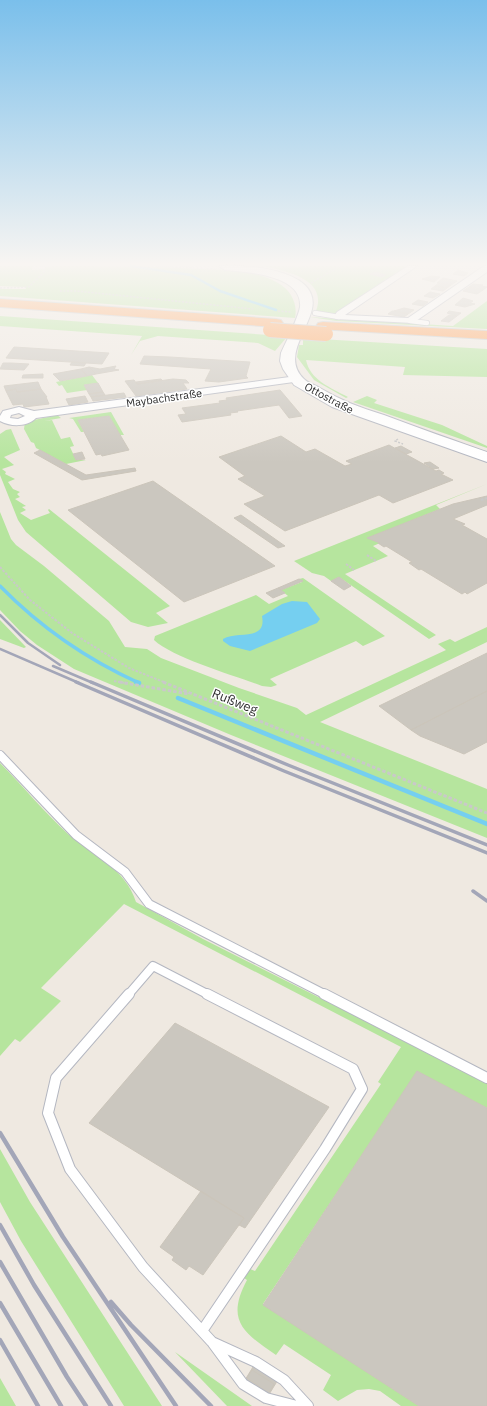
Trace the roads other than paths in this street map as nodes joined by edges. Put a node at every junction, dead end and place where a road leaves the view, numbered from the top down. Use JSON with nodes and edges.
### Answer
{"nodes":[{"id":1,"x":297,"y":332,"type":"edge"},
{"id":2,"x":345,"y":332,"type":"edge"},
{"id":3,"x":377,"y":332,"type":"edge"},
{"id":4,"x":487,"y":335,"type":"edge"},
{"id":5,"x":487,"y":343,"type":"edge"},
{"id":6,"x":297,"y":379,"type":"junction"},
{"id":7,"x":1,"y":415,"type":"edge"},
{"id":8,"x":487,"y":457,"type":"edge"},
{"id":9,"x":0,"y":755,"type":"edge"},
{"id":10,"x":487,"y":1078,"type":"edge"},
{"id":11,"x":202,"y":1331,"type":"junction"},
{"id":12,"x":212,"y":1342,"type":"junction"},
{"id":13,"x":297,"y":1406,"type":"edge"},
{"id":14,"x":308,"y":1406,"type":"edge"}],
"edges":[{"from":1,"to":6,"type":"main road","name":"Ottostraße"},
{"from":2,"to":5,"type":"highway"},
{"from":3,"to":4,"type":"highway"},
{"from":6,"to":7,"type":"street","name":"Maybachstraße"},
{"from":6,"to":8,"type":"main road","name":"Ottostraße"},
{"from":9,"to":10,"type":"lane"},
{"from":11,"to":11,"type":"lane"},
{"from":11,"to":12,"type":"lane"},
{"from":12,"to":13,"type":"lane"},
{"from":12,"to":14,"type":"lane"}]}
